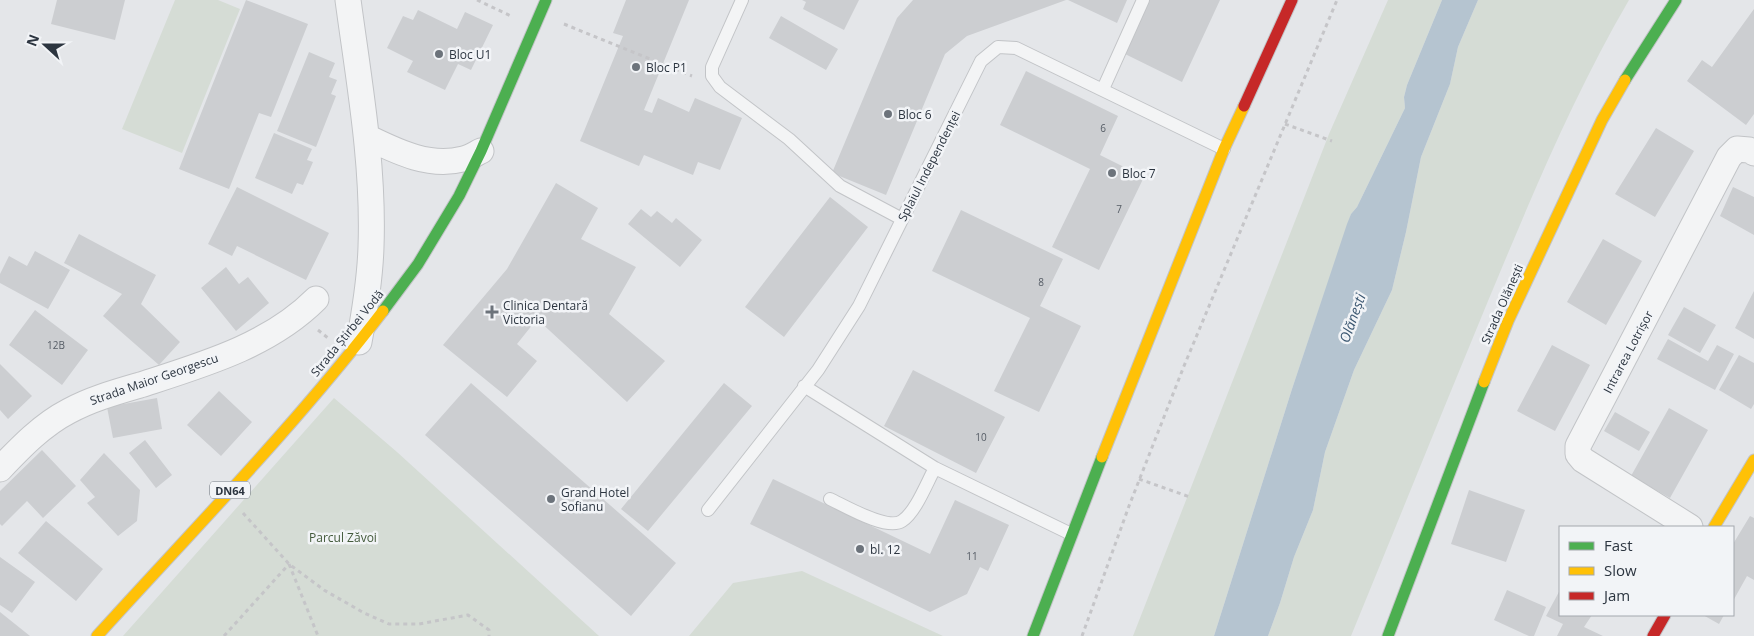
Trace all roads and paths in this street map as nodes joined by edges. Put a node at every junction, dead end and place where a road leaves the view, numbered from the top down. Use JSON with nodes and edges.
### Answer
{"nodes":[{"id":1,"x":348,"y":0,"type":"edge"},
{"id":2,"x":477,"y":0,"type":"edge"},
{"id":3,"x":546,"y":0,"type":"edge"},
{"id":4,"x":742,"y":0,"type":"edge"},
{"id":5,"x":1143,"y":0,"type":"edge"},
{"id":6,"x":1292,"y":0,"type":"edge"},
{"id":7,"x":1337,"y":0,"type":"edge"},
{"id":8,"x":1676,"y":0,"type":"edge"},
{"id":9,"x":540,"y":14,"type":"junction"},
{"id":10,"x":534,"y":27,"type":"junction"},
{"id":11,"x":673,"y":69,"type":"dead end"},
{"id":12,"x":1103,"y":89,"type":"junction"},
{"id":13,"x":1285,"y":124,"type":"junction"},
{"id":14,"x":366,"y":137,"type":"junction"},
{"id":15,"x":1332,"y":141,"type":"dead end"},
{"id":16,"x":1224,"y":149,"type":"junction"},
{"id":17,"x":481,"y":151,"type":"junction"},
{"id":18,"x":1754,"y":153,"type":"edge"},
{"id":19,"x":902,"y":219,"type":"junction"},
{"id":20,"x":308,"y":307,"type":"joint"},
{"id":21,"x":354,"y":348,"type":"junction"},
{"id":22,"x":804,"y":386,"type":"junction"},
{"id":23,"x":1754,"y":460,"type":"edge"},
{"id":24,"x":935,"y":468,"type":"junction"},
{"id":25,"x":0,"y":469,"type":"edge"},
{"id":26,"x":1139,"y":479,"type":"junction"},
{"id":27,"x":226,"y":494,"type":"junction"},
{"id":28,"x":1190,"y":497,"type":"dead end"},
{"id":29,"x":830,"y":499,"type":"dead end"},
{"id":30,"x":708,"y":510,"type":"dead end"},
{"id":31,"x":1688,"y":526,"type":"edge"},
{"id":32,"x":1715,"y":526,"type":"edge"},
{"id":33,"x":1071,"y":534,"type":"junction"},
{"id":34,"x":289,"y":564,"type":"junction"},
{"id":35,"x":98,"y":636,"type":"edge"},
{"id":36,"x":224,"y":636,"type":"edge"},
{"id":37,"x":318,"y":636,"type":"edge"},
{"id":38,"x":489,"y":636,"type":"edge"},
{"id":39,"x":1033,"y":636,"type":"edge"},
{"id":40,"x":1082,"y":636,"type":"edge"},
{"id":41,"x":1388,"y":636,"type":"edge"}],
"edges":[{"from":1,"to":14,"type":"street"},
{"from":2,"to":10,"type":"path"},
{"from":3,"to":9,"type":"street","name":"Strada Știrbei Vodă","number":"DN64"},
{"from":4,"to":19,"type":"lane"},
{"from":5,"to":12,"type":"lane"},
{"from":6,"to":16,"type":"street"},
{"from":7,"to":13,"type":"path"},
{"from":8,"to":41,"type":"street","name":"Strada Olănești"},
{"from":9,"to":10,"type":"street","name":"Strada Știrbei Vodă","number":"DN64"},
{"from":9,"to":11,"type":"path"},
{"from":10,"to":17,"type":"street","name":"Strada Știrbei Vodă","number":"DN64"},
{"from":12,"to":16,"type":"lane","name":"Splaiul Independenței"},
{"from":12,"to":19,"type":"lane","name":"Splaiul Independenței"},
{"from":13,"to":15,"type":"path"},
{"from":13,"to":26,"type":"path"},
{"from":14,"to":17,"type":"street"},
{"from":14,"to":21,"type":"street"},
{"from":16,"to":33,"type":"street"},
{"from":17,"to":21,"type":"street","name":"Strada Știrbei Vodă","number":"DN64"},
{"from":18,"to":31,"type":"street","name":"Intrarea Lotrișor"},
{"from":19,"to":22,"type":"lane","name":"Splaiul Independenței"},
{"from":20,"to":21,"type":"path"},
{"from":20,"to":25,"type":"street","name":"Strada Maior Georgescu"},
{"from":21,"to":27,"type":"street","name":"Strada Știrbei Vodă","number":"DN64"},
{"from":22,"to":24,"type":"lane"},
{"from":22,"to":30,"type":"lane","name":"Splaiul Independenței"},
{"from":23,"to":32,"type":"street"},
{"from":24,"to":29,"type":"lane"},
{"from":24,"to":33,"type":"lane"},
{"from":26,"to":28,"type":"path"},
{"from":26,"to":40,"type":"path"},
{"from":27,"to":34,"type":"path"},
{"from":27,"to":35,"type":"street","name":"Strada Știrbei Vodă","number":"DN64"},
{"from":33,"to":39,"type":"street"},
{"from":34,"to":36,"type":"path"},
{"from":34,"to":37,"type":"path"},
{"from":34,"to":38,"type":"path"}]}
